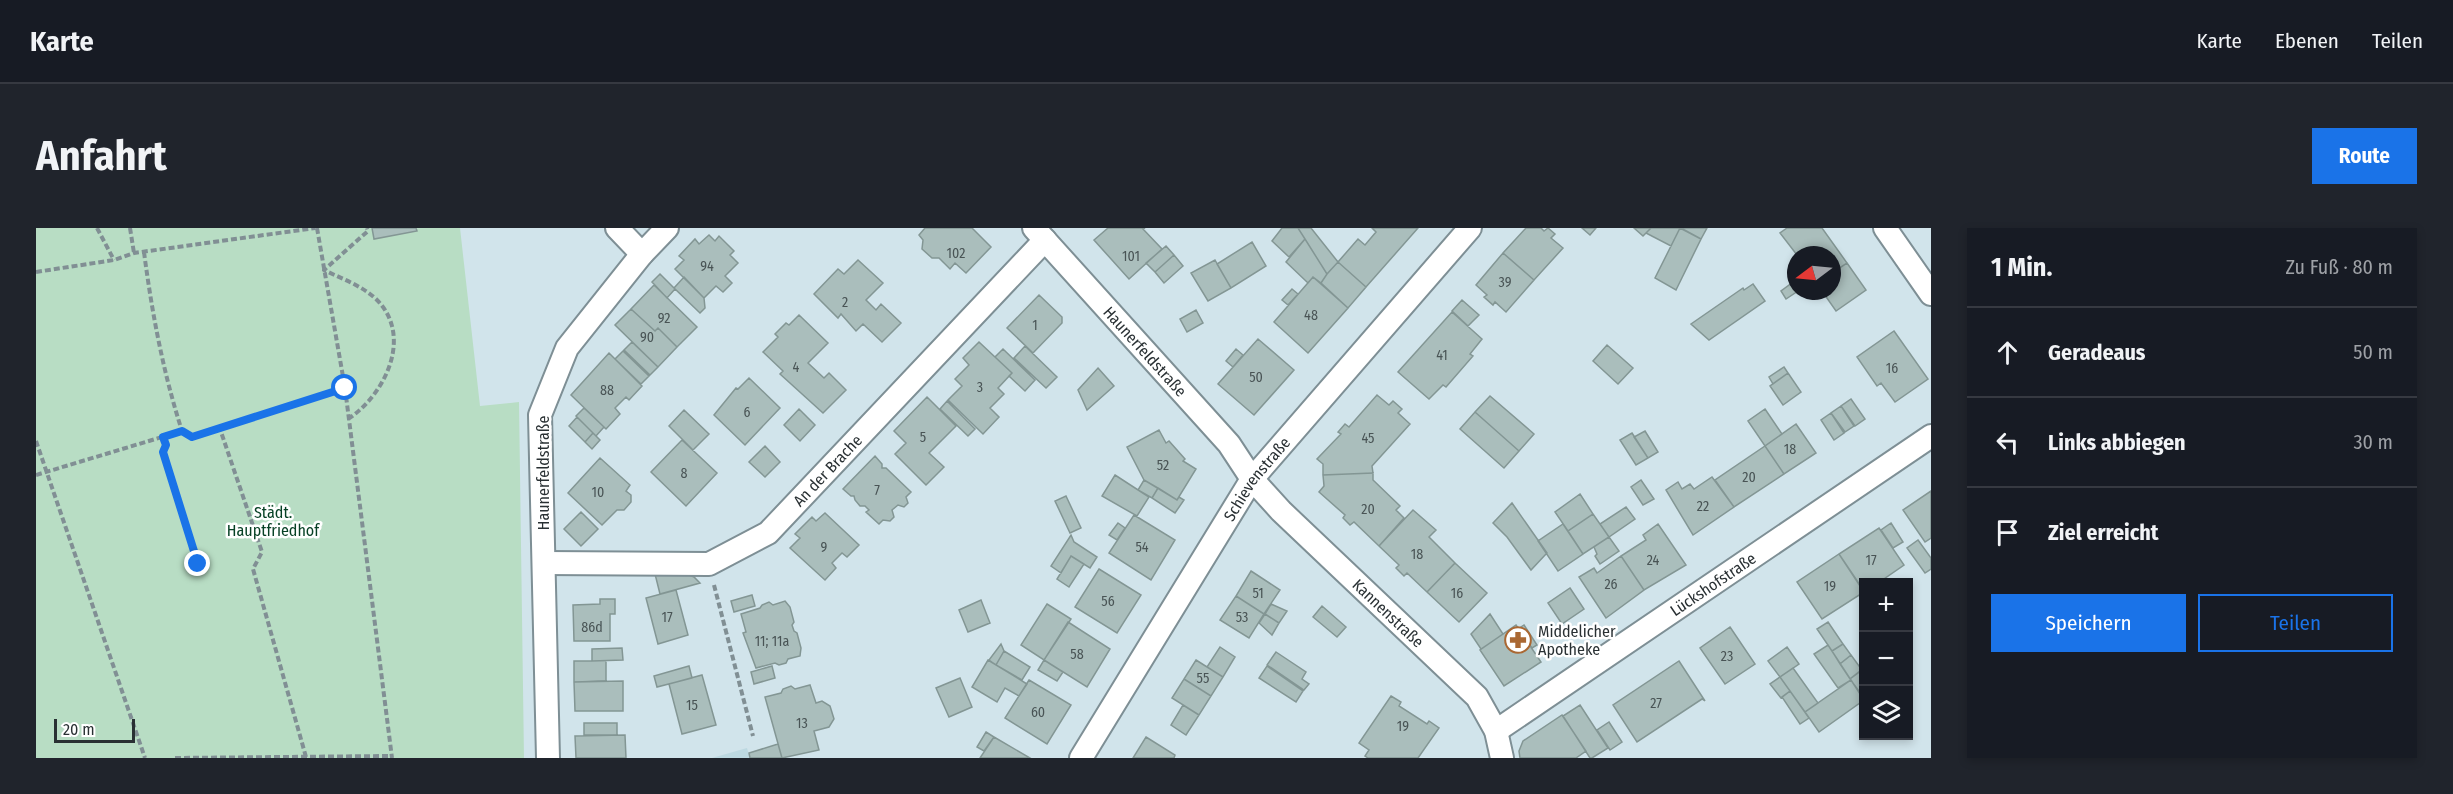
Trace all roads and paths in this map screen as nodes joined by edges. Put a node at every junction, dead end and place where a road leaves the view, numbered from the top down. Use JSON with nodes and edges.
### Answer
{"nodes":[{"id":1,"x":97,"y":228,"type":"edge"},
{"id":2,"x":130,"y":228,"type":"edge"},
{"id":3,"x":316,"y":228,"type":"edge"},
{"id":4,"x":368,"y":228,"type":"edge"},
{"id":5,"x":617,"y":228,"type":"edge"},
{"id":6,"x":667,"y":228,"type":"edge"},
{"id":7,"x":1470,"y":228,"type":"edge"},
{"id":8,"x":1885,"y":228,"type":"edge"},
{"id":9,"x":308,"y":229,"type":"edge"},
{"id":10,"x":1040,"y":234,"type":"edge"},
{"id":11,"x":144,"y":252,"type":"junction"},
{"id":12,"x":134,"y":253,"type":"junction"},
{"id":13,"x":642,"y":254,"type":"junction"},
{"id":14,"x":114,"y":260,"type":"junction"},
{"id":15,"x":324,"y":270,"type":"junction"},
{"id":16,"x":36,"y":272,"type":"edge"},
{"id":17,"x":1931,"y":294,"type":"edge"},
{"id":18,"x":345,"y":388,"type":"junction"},
{"id":19,"x":348,"y":419,"type":"junction"},
{"id":20,"x":220,"y":429,"type":"junction"},
{"id":21,"x":182,"y":431,"type":"junction"},
{"id":22,"x":1931,"y":436,"type":"edge"},
{"id":23,"x":163,"y":437,"type":"junction"},
{"id":24,"x":36,"y":441,"type":"edge"},
{"id":25,"x":46,"y":472,"type":"junction"},
{"id":26,"x":36,"y":475,"type":"edge"},
{"id":27,"x":1252,"y":479,"type":"junction"},
{"id":28,"x":544,"y":563,"type":"junction"},
{"id":29,"x":198,"y":564,"type":"dead end"},
{"id":30,"x":709,"y":564,"type":"junction"},
{"id":31,"x":1496,"y":731,"type":"junction"},
{"id":32,"x":753,"y":736,"type":"dead end"},
{"id":33,"x":306,"y":757,"type":"edge"},
{"id":34,"x":392,"y":757,"type":"edge"},
{"id":35,"x":145,"y":758,"type":"edge"},
{"id":36,"x":175,"y":758,"type":"edge"},
{"id":37,"x":548,"y":758,"type":"edge"},
{"id":38,"x":1081,"y":758,"type":"edge"},
{"id":39,"x":1502,"y":758,"type":"edge"}],
"edges":[{"from":1,"to":14,"type":"path"},
{"from":2,"to":12,"type":"path"},
{"from":3,"to":9,"type":"path"},
{"from":3,"to":15,"type":"path"},
{"from":4,"to":15,"type":"path"},
{"from":5,"to":13,"type":"street"},
{"from":6,"to":13,"type":"street","name":"Haunerfeldstraße"},
{"from":7,"to":27,"type":"street","name":"Schievenstraße"},
{"from":8,"to":17,"type":"street"},
{"from":9,"to":11,"type":"path"},
{"from":10,"to":27,"type":"street","name":"Haunerfeldstraße"},
{"from":10,"to":30,"type":"street","name":"An der Brache"},
{"from":11,"to":12,"type":"path"},
{"from":11,"to":21,"type":"path"},
{"from":12,"to":14,"type":"path"},
{"from":13,"to":28,"type":"street","name":"Haunerfeldstraße"},
{"from":14,"to":16,"type":"path"},
{"from":15,"to":18,"type":"path"},
{"from":15,"to":19,"type":"path"},
{"from":18,"to":19,"type":"path"},
{"from":18,"to":20,"type":"path"},
{"from":19,"to":34,"type":"path"},
{"from":20,"to":21,"type":"path"},
{"from":20,"to":33,"type":"path"},
{"from":21,"to":23,"type":"path"},
{"from":22,"to":31,"type":"street","name":"Lückshofstraße"},
{"from":23,"to":25,"type":"path"},
{"from":23,"to":29,"type":"path"},
{"from":24,"to":25,"type":"path"},
{"from":25,"to":26,"type":"path"},
{"from":25,"to":35,"type":"path"},
{"from":27,"to":31,"type":"street","name":"Kannenstraße"},
{"from":27,"to":38,"type":"street","name":"Schievenstraße"},
{"from":28,"to":30,"type":"street","name":"An der Brache"},
{"from":28,"to":37,"type":"street","name":"Haunerfeldstraße"},
{"from":30,"to":32,"type":"path"},
{"from":31,"to":39,"type":"street","name":"Kannenstraße"},
{"from":33,"to":34,"type":"path"},
{"from":33,"to":36,"type":"path"}]}
